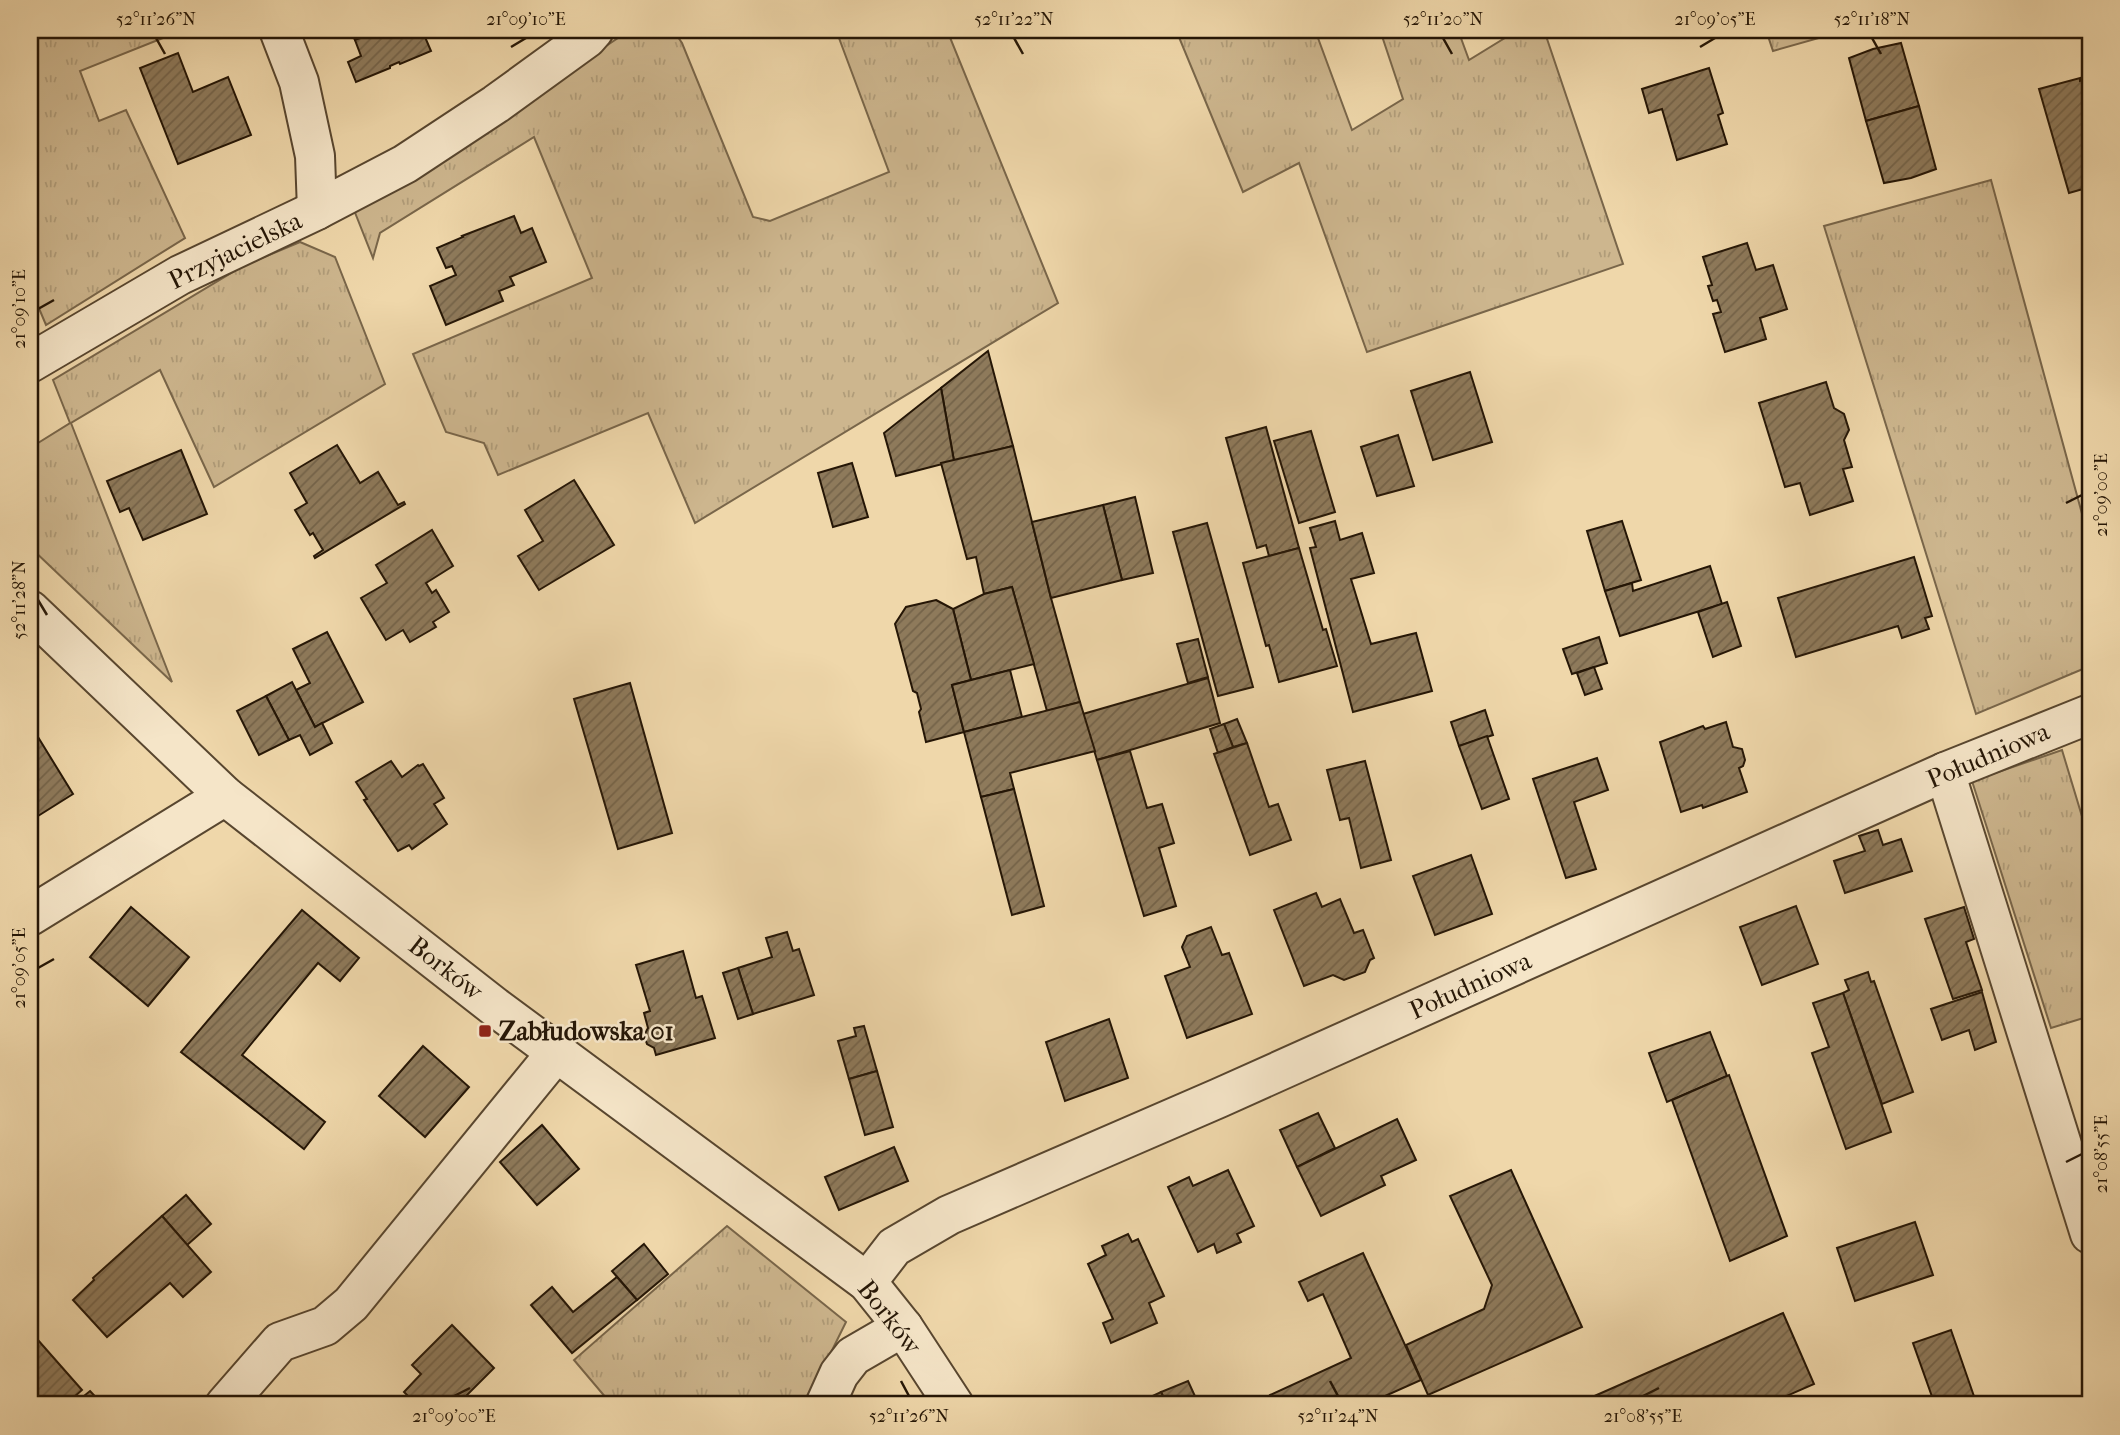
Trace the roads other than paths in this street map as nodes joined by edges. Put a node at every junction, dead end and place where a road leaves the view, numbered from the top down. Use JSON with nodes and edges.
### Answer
{"nodes":[{"id":1,"x":279,"y":30,"type":"edge"},
{"id":2,"x":594,"y":30,"type":"edge"},
{"id":3,"x":317,"y":210,"type":"junction"},
{"id":4,"x":30,"y":362,"type":"edge"},
{"id":5,"x":30,"y":610,"type":"edge"},
{"id":6,"x":2090,"y":715,"type":"edge"},
{"id":7,"x":1945,"y":772,"type":"junction"},
{"id":8,"x":225,"y":796,"type":"junction"},
{"id":9,"x":30,"y":916,"type":"edge"},
{"id":10,"x":556,"y":1053,"type":"junction"},
{"id":11,"x":2090,"y":1234,"type":"edge"},
{"id":12,"x":867,"y":1282,"type":"junction"},
{"id":13,"x":903,"y":1327,"type":"junction"},
{"id":14,"x":225,"y":1405,"type":"edge"},
{"id":15,"x":825,"y":1405,"type":"edge"},
{"id":16,"x":954,"y":1405,"type":"edge"}],
"edges":[{"from":1,"to":3,"type":"street","name":"Przyjacielska"},
{"from":2,"to":3,"type":"street"},
{"from":3,"to":4,"type":"street","name":"Przyjacielska"},
{"from":5,"to":8,"type":"street","name":"Borków"},
{"from":6,"to":7,"type":"street","name":"Południowa"},
{"from":7,"to":11,"type":"street"},
{"from":7,"to":12,"type":"street","name":"Południowa"},
{"from":8,"to":9,"type":"street"},
{"from":8,"to":10,"type":"street","name":"Borków"},
{"from":10,"to":12,"type":"street","name":"Borków"},
{"from":10,"to":14,"type":"street"},
{"from":12,"to":13,"type":"street","name":"Borków"},
{"from":13,"to":15,"type":"street"},
{"from":13,"to":16,"type":"street","name":"Borków"}]}
